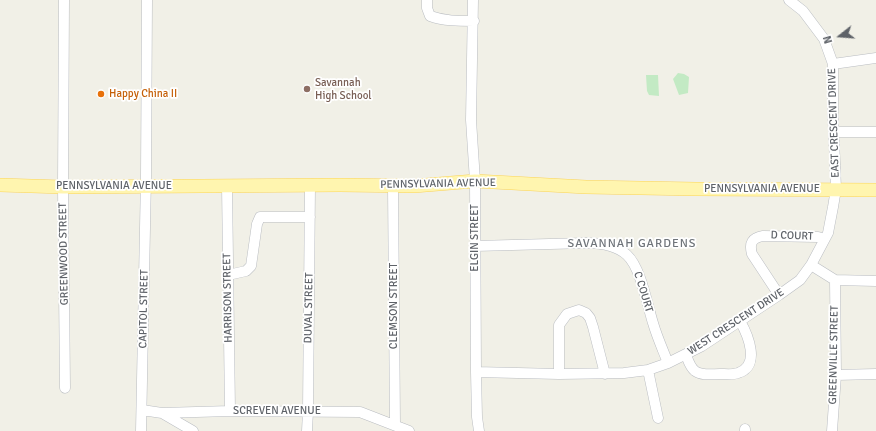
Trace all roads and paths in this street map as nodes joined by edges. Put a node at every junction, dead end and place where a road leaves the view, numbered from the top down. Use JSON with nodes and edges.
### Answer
{"nodes":[{"id":1,"x":64,"y":0,"type":"edge"},
{"id":2,"x":147,"y":0,"type":"edge"},
{"id":3,"x":427,"y":0,"type":"edge"},
{"id":4,"x":473,"y":0,"type":"edge"},
{"id":5,"x":789,"y":0,"type":"edge"},
{"id":6,"x":474,"y":21,"type":"junction"},
{"id":7,"x":876,"y":58,"type":"edge"},
{"id":8,"x":833,"y":64,"type":"junction"},
{"id":9,"x":834,"y":132,"type":"junction"},
{"id":10,"x":876,"y":132,"type":"edge"},
{"id":11,"x":474,"y":181,"type":"junction"},
{"id":12,"x":0,"y":185,"type":"edge"},
{"id":13,"x":227,"y":185,"type":"junction"},
{"id":14,"x":310,"y":185,"type":"junction"},
{"id":15,"x":146,"y":186,"type":"junction"},
{"id":16,"x":393,"y":186,"type":"junction"},
{"id":17,"x":63,"y":187,"type":"junction"},
{"id":18,"x":836,"y":189,"type":"junction"},
{"id":19,"x":876,"y":190,"type":"edge"},
{"id":20,"x":310,"y":217,"type":"junction"},
{"id":21,"x":824,"y":240,"type":"junction"},
{"id":22,"x":475,"y":246,"type":"junction"},
{"id":23,"x":812,"y":266,"type":"junction"},
{"id":24,"x":228,"y":276,"type":"junction"},
{"id":25,"x":835,"y":280,"type":"junction"},
{"id":26,"x":876,"y":281,"type":"edge"},
{"id":27,"x":779,"y":295,"type":"junction"},
{"id":28,"x":740,"y":321,"type":"junction"},
{"id":29,"x":686,"y":355,"type":"junction"},
{"id":30,"x":668,"y":363,"type":"junction"},
{"id":31,"x":648,"y":370,"type":"junction"},
{"id":32,"x":476,"y":372,"type":"junction"},
{"id":33,"x":559,"y":374,"type":"junction"},
{"id":34,"x":605,"y":374,"type":"junction"},
{"id":35,"x":876,"y":374,"type":"edge"},
{"id":36,"x":836,"y":375,"type":"junction"},
{"id":37,"x":65,"y":388,"type":"dead end"},
{"id":38,"x":142,"y":410,"type":"junction"},
{"id":39,"x":230,"y":411,"type":"junction"},
{"id":40,"x":308,"y":411,"type":"junction"},
{"id":41,"x":162,"y":413,"type":"junction"},
{"id":42,"x":658,"y":418,"type":"dead end"},
{"id":43,"x":395,"y":425,"type":"junction"},
{"id":44,"x":141,"y":431,"type":"edge"},
{"id":45,"x":193,"y":431,"type":"edge"},
{"id":46,"x":307,"y":431,"type":"edge"},
{"id":47,"x":409,"y":431,"type":"edge"},
{"id":48,"x":479,"y":431,"type":"edge"},
{"id":49,"x":832,"y":431,"type":"edge"}],
"edges":[{"from":1,"to":17,"type":"street","name":"GREENWOOD STREET"},
{"from":2,"to":15,"type":"street","name":"CAPITOL STREET"},
{"from":3,"to":6,"type":"street"},
{"from":4,"to":6,"type":"street","name":"ELGIN STREET"},
{"from":5,"to":8,"type":"street","name":"EAST CRESCENT DRIVE"},
{"from":6,"to":11,"type":"street","name":"ELGIN STREET"},
{"from":7,"to":8,"type":"street"},
{"from":8,"to":9,"type":"street","name":"EAST CRESCENT DRIVE"},
{"from":9,"to":10,"type":"street"},
{"from":9,"to":18,"type":"street","name":"EAST CRESCENT DRIVE"},
{"from":11,"to":16,"type":"main road","name":"PENNSYLVANIA AVENUE"},
{"from":11,"to":18,"type":"main road","name":"PENNSYLVANIA AVENUE"},
{"from":11,"to":22,"type":"street","name":"ELGIN STREET"},
{"from":12,"to":17,"type":"main road","name":"PENNSYLVANIA AVENUE"},
{"from":13,"to":14,"type":"main road","name":"PENNSYLVANIA AVENUE"},
{"from":13,"to":15,"type":"main road","name":"PENNSYLVANIA AVENUE"},
{"from":13,"to":24,"type":"street","name":"HARRISON STREET"},
{"from":14,"to":16,"type":"main road","name":"PENNSYLVANIA AVENUE"},
{"from":14,"to":20,"type":"street","name":"DUVAL STREET"},
{"from":15,"to":17,"type":"main road","name":"PENNSYLVANIA AVENUE"},
{"from":15,"to":38,"type":"street","name":"CAPITOL STREET"},
{"from":16,"to":43,"type":"street","name":"CLEMSON STREET"},
{"from":17,"to":37,"type":"street","name":"GREENWOOD STREET"},
{"from":18,"to":19,"type":"main road","name":"PENNSYLVANIA AVENUE"},
{"from":18,"to":21,"type":"street","name":"WEST CRESCENT DRIVE"},
{"from":20,"to":24,"type":"street"},
{"from":20,"to":40,"type":"street","name":"DUVAL STREET"},
{"from":21,"to":23,"type":"street","name":"WEST CRESCENT DRIVE"},
{"from":21,"to":27,"type":"street","name":"D COURT"},
{"from":22,"to":30,"type":"street","name":"C COURT"},
{"from":22,"to":32,"type":"street","name":"ELGIN STREET"},
{"from":23,"to":25,"type":"street"},
{"from":23,"to":27,"type":"street","name":"WEST CRESCENT DRIVE"},
{"from":24,"to":39,"type":"street","name":"HARRISON STREET"},
{"from":25,"to":26,"type":"street"},
{"from":25,"to":36,"type":"street","name":"GREENVILLE STREET"},
{"from":27,"to":28,"type":"street","name":"WEST CRESCENT DRIVE"},
{"from":28,"to":29,"type":"street","name":"WEST CRESCENT DRIVE"},
{"from":28,"to":29,"type":"street"},
{"from":29,"to":30,"type":"street","name":"WEST CRESCENT DRIVE"},
{"from":30,"to":31,"type":"street","name":"WEST CRESCENT DRIVE"},
{"from":31,"to":34,"type":"street","name":"WEST CRESCENT DRIVE"},
{"from":31,"to":42,"type":"street"},
{"from":32,"to":33,"type":"street","name":"WEST CRESCENT DRIVE"},
{"from":32,"to":48,"type":"street","name":"ELGIN STREET"},
{"from":33,"to":34,"type":"street","name":"WEST CRESCENT DRIVE"},
{"from":33,"to":34,"type":"street"},
{"from":35,"to":36,"type":"street"},
{"from":36,"to":49,"type":"street","name":"GREENVILLE STREET"},
{"from":38,"to":41,"type":"street","name":"SCREVEN AVENUE"},
{"from":38,"to":44,"type":"street","name":"CAPITOL STREET"},
{"from":39,"to":40,"type":"street","name":"SCREVEN AVENUE"},
{"from":39,"to":41,"type":"street","name":"SCREVEN AVENUE"},
{"from":40,"to":43,"type":"street","name":"SCREVEN AVENUE"},
{"from":40,"to":46,"type":"street","name":"DUVAL STREET"},
{"from":41,"to":45,"type":"street"},
{"from":43,"to":47,"type":"street","name":"SCREVEN AVENUE"}]}
